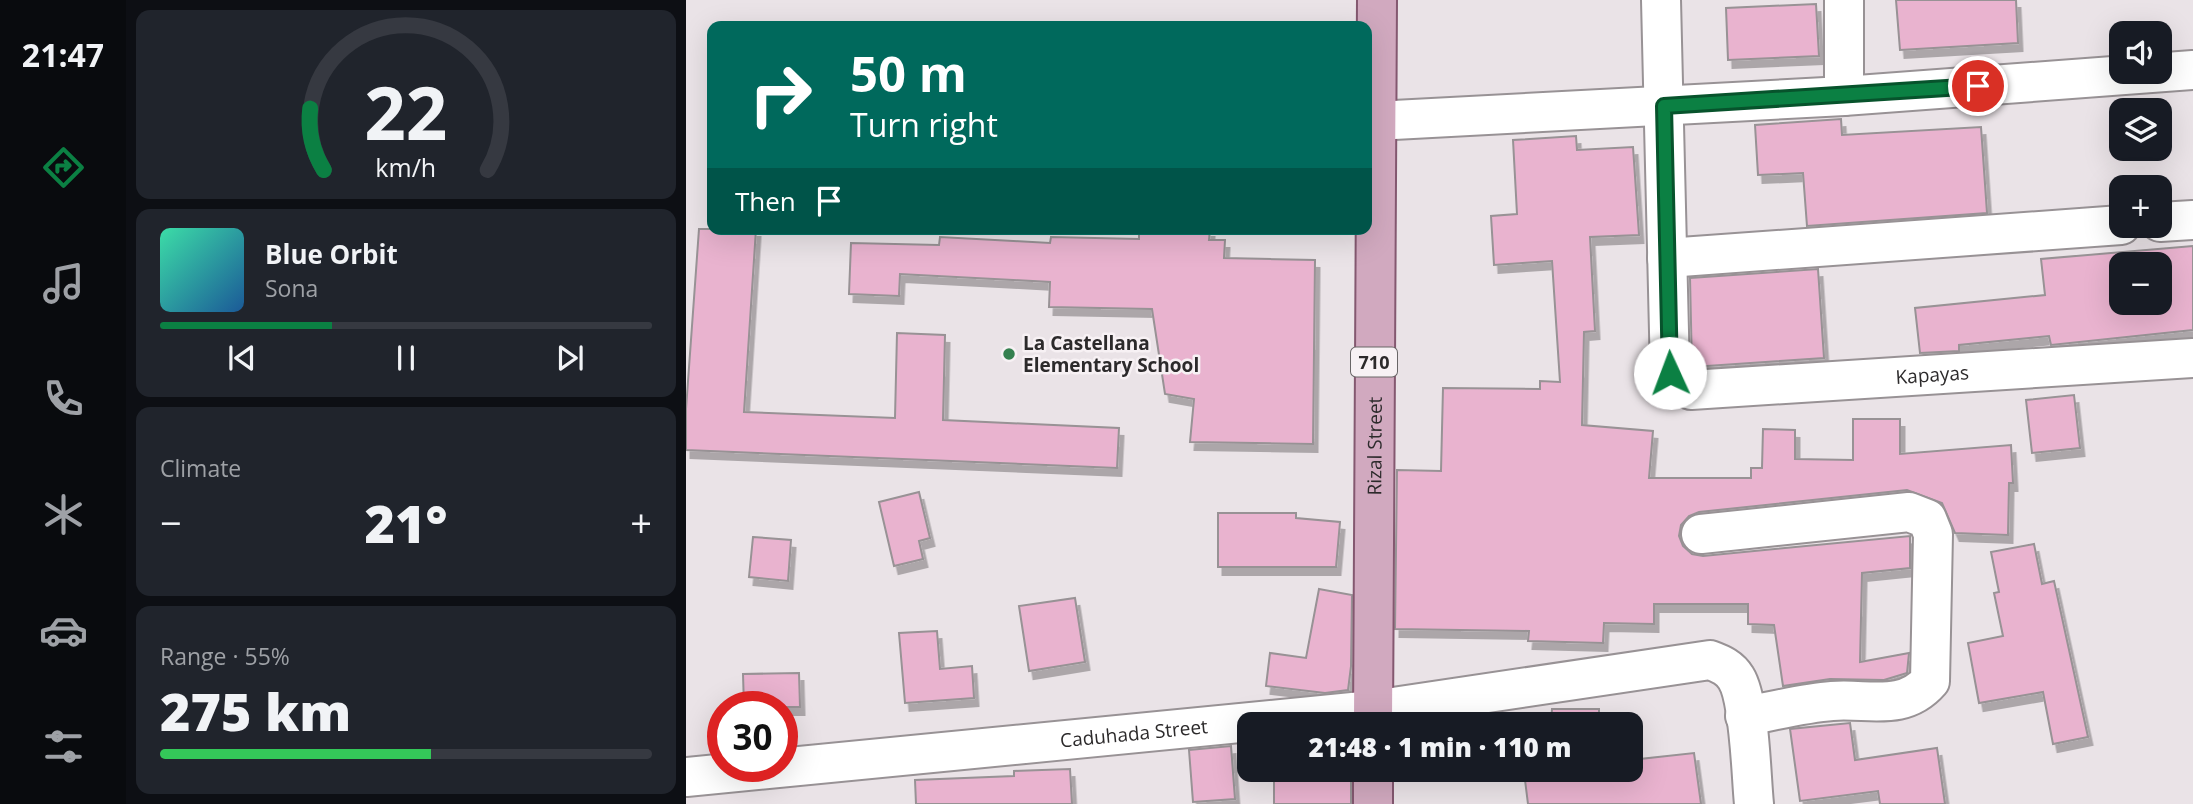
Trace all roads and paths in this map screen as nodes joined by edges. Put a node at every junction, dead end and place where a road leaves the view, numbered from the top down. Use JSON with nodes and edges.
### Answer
{"nodes":[{"id":1,"x":1377,"y":0,"type":"edge"},
{"id":2,"x":1661,"y":0,"type":"edge"},
{"id":3,"x":1844,"y":0,"type":"edge"},
{"id":4,"x":2193,"y":70,"type":"edge"},
{"id":5,"x":1844,"y":96,"type":"junction"},
{"id":6,"x":1664,"y":106,"type":"junction"},
{"id":7,"x":1375,"y":121,"type":"junction"},
{"id":8,"x":2193,"y":220,"type":"edge"},
{"id":9,"x":2172,"y":221,"type":"edge"},
{"id":10,"x":2109,"y":226,"type":"edge"},
{"id":11,"x":1667,"y":258,"type":"junction"},
{"id":12,"x":2193,"y":358,"type":"edge"},
{"id":13,"x":1701,"y":534,"type":"dead end"},
{"id":14,"x":1373,"y":712,"type":"edge"},
{"id":15,"x":1403,"y":712,"type":"edge"},
{"id":16,"x":1745,"y":716,"type":"junction"},
{"id":17,"x":1237,"y":729,"type":"edge"},
{"id":18,"x":686,"y":777,"type":"edge"},
{"id":19,"x":1373,"y":782,"type":"edge"},
{"id":20,"x":1373,"y":804,"type":"edge"},
{"id":21,"x":1754,"y":804,"type":"edge"}],
"edges":[{"from":1,"to":7,"type":"main road","name":"Rizal Street","number":"710"},
{"from":2,"to":6,"type":"street"},
{"from":3,"to":5,"type":"street"},
{"from":4,"to":5,"type":"street"},
{"from":5,"to":6,"type":"street"},
{"from":6,"to":7,"type":"street"},
{"from":6,"to":11,"type":"street"},
{"from":7,"to":14,"type":"main road","name":"Rizal Street","number":"710"},
{"from":8,"to":9,"type":"street"},
{"from":10,"to":11,"type":"street"},
{"from":11,"to":12,"type":"street","name":"Kapayas"},
{"from":13,"to":16,"type":"street"},
{"from":15,"to":16,"type":"street","name":"Caduhada Street"},
{"from":16,"to":21,"type":"street"},
{"from":17,"to":18,"type":"street","name":"Caduhada Street"},
{"from":19,"to":20,"type":"main road"}]}
